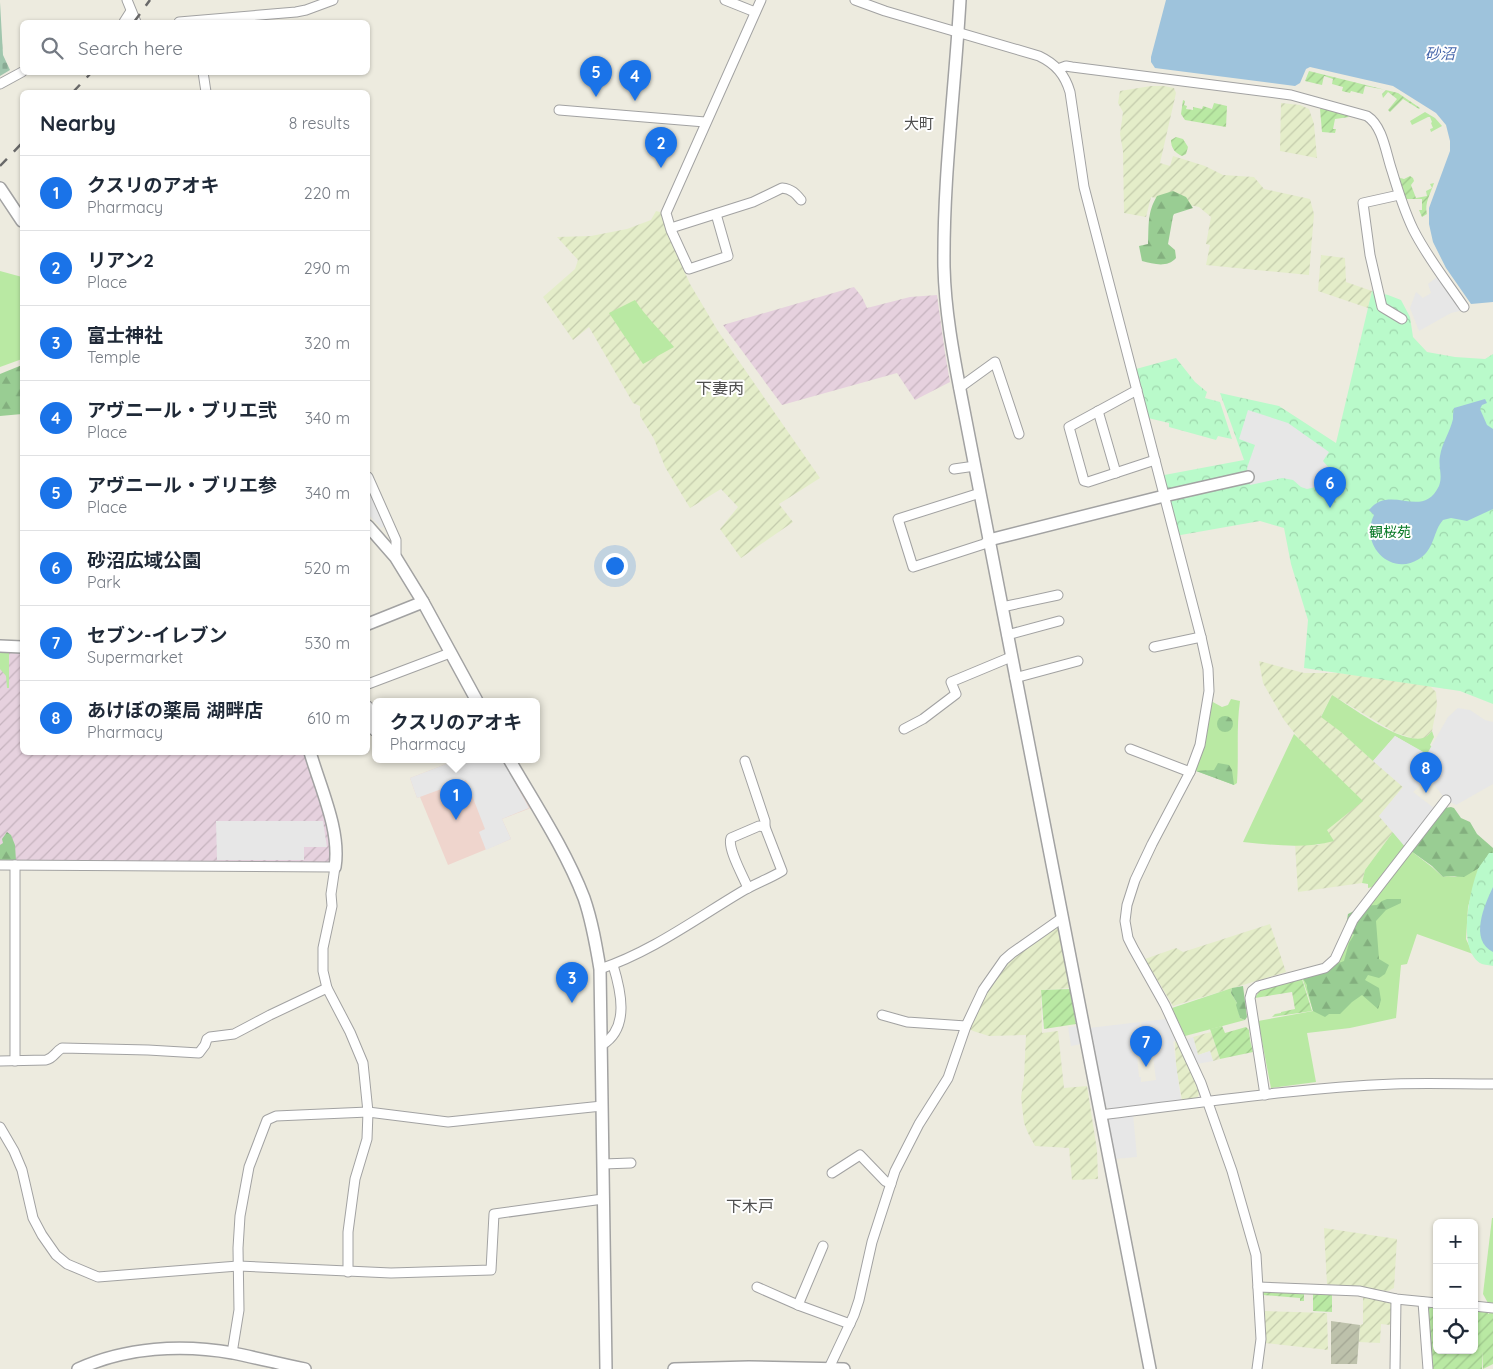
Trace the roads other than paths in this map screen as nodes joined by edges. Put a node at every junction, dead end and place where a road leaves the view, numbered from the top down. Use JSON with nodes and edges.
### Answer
{"nodes":[{"id":1,"x":127,"y":0,"type":"edge"},
{"id":2,"x":333,"y":0,"type":"edge"},
{"id":3,"x":724,"y":0,"type":"edge"},
{"id":4,"x":760,"y":0,"type":"edge"},
{"id":5,"x":855,"y":0,"type":"edge"},
{"id":6,"x":960,"y":0,"type":"edge"},
{"id":7,"x":131,"y":11,"type":"junction"},
{"id":8,"x":755,"y":12,"type":"junction"},
{"id":9,"x":125,"y":20,"type":"edge"},
{"id":10,"x":135,"y":20,"type":"edge"},
{"id":11,"x":218,"y":20,"type":"edge"},
{"id":12,"x":958,"y":33,"type":"junction"},
{"id":13,"x":1058,"y":69,"type":"junction"},
{"id":14,"x":20,"y":73,"type":"edge"},
{"id":15,"x":203,"y":75,"type":"edge"},
{"id":16,"x":0,"y":84,"type":"edge"},
{"id":17,"x":206,"y":90,"type":"edge"},
{"id":18,"x":559,"y":110,"type":"dead end"},
{"id":19,"x":705,"y":122,"type":"junction"},
{"id":20,"x":0,"y":188,"type":"edge"},
{"id":21,"x":1399,"y":195,"type":"junction"},
{"id":22,"x":801,"y":200,"type":"dead end"},
{"id":23,"x":716,"y":214,"type":"junction"},
{"id":24,"x":20,"y":218,"type":"edge"},
{"id":25,"x":671,"y":228,"type":"junction"},
{"id":26,"x":1464,"y":307,"type":"dead end"},
{"id":27,"x":1402,"y":319,"type":"dead end"},
{"id":28,"x":959,"y":388,"type":"junction"},
{"id":29,"x":1136,"y":390,"type":"junction"},
{"id":30,"x":1098,"y":411,"type":"junction"},
{"id":31,"x":1019,"y":434,"type":"dead end"},
{"id":32,"x":1155,"y":460,"type":"junction"},
{"id":33,"x":975,"y":466,"type":"junction"},
{"id":34,"x":954,"y":470,"type":"dead end"},
{"id":35,"x":1116,"y":473,"type":"junction"},
{"id":36,"x":1248,"y":477,"type":"dead end"},
{"id":37,"x":370,"y":482,"type":"edge"},
{"id":38,"x":980,"y":493,"type":"junction"},
{"id":39,"x":1164,"y":496,"type":"junction"},
{"id":40,"x":370,"y":528,"type":"edge"},
{"id":41,"x":989,"y":540,"type":"junction"},
{"id":42,"x":396,"y":558,"type":"junction"},
{"id":43,"x":1058,"y":595,"type":"dead end"},
{"id":44,"x":423,"y":602,"type":"junction"},
{"id":45,"x":1002,"y":608,"type":"junction"},
{"id":46,"x":1059,"y":621,"type":"dead end"},
{"id":47,"x":370,"y":623,"type":"edge"},
{"id":48,"x":1007,"y":635,"type":"junction"},
{"id":49,"x":1201,"y":637,"type":"junction"},
{"id":50,"x":0,"y":646,"type":"edge"},
{"id":51,"x":20,"y":646,"type":"edge"},
{"id":52,"x":1154,"y":647,"type":"dead end"},
{"id":53,"x":450,"y":653,"type":"junction"},
{"id":54,"x":1011,"y":657,"type":"junction"},
{"id":55,"x":1078,"y":661,"type":"dead end"},
{"id":56,"x":1015,"y":678,"type":"junction"},
{"id":57,"x":370,"y":683,"type":"edge"},
{"id":58,"x":475,"y":698,"type":"edge"},
{"id":59,"x":904,"y":729,"type":"dead end"},
{"id":60,"x":1130,"y":749,"type":"dead end"},
{"id":61,"x":311,"y":755,"type":"edge"},
{"id":62,"x":745,"y":761,"type":"dead end"},
{"id":63,"x":511,"y":763,"type":"edge"},
{"id":64,"x":1190,"y":772,"type":"junction"},
{"id":65,"x":1446,"y":800,"type":"dead end"},
{"id":66,"x":765,"y":827,"type":"junction"},
{"id":67,"x":0,"y":865,"type":"edge"},
{"id":68,"x":15,"y":865,"type":"junction"},
{"id":69,"x":335,"y":867,"type":"junction"},
{"id":70,"x":748,"y":888,"type":"junction"},
{"id":71,"x":1062,"y":918,"type":"junction"},
{"id":72,"x":613,"y":965,"type":"junction"},
{"id":73,"x":600,"y":969,"type":"junction"},
{"id":74,"x":327,"y":988,"type":"junction"},
{"id":75,"x":882,"y":1015,"type":"dead end"},
{"id":76,"x":966,"y":1026,"type":"junction"},
{"id":77,"x":602,"y":1045,"type":"junction"},
{"id":78,"x":15,"y":1061,"type":"junction"},
{"id":79,"x":0,"y":1062,"type":"edge"},
{"id":80,"x":1493,"y":1084,"type":"edge"},
{"id":81,"x":1265,"y":1095,"type":"junction"},
{"id":82,"x":1208,"y":1102,"type":"junction"},
{"id":83,"x":602,"y":1106,"type":"junction"},
{"id":84,"x":368,"y":1112,"type":"junction"},
{"id":85,"x":1101,"y":1116,"type":"junction"},
{"id":86,"x":0,"y":1127,"type":"edge"},
{"id":87,"x":631,"y":1163,"type":"dead end"},
{"id":88,"x":603,"y":1164,"type":"junction"},
{"id":89,"x":832,"y":1173,"type":"dead end"},
{"id":90,"x":891,"y":1184,"type":"junction"},
{"id":91,"x":603,"y":1199,"type":"junction"},
{"id":92,"x":824,"y":1246,"type":"dead end"},
{"id":93,"x":238,"y":1266,"type":"junction"},
{"id":94,"x":348,"y":1272,"type":"junction"},
{"id":95,"x":1258,"y":1286,"type":"junction"},
{"id":96,"x":757,"y":1287,"type":"dead end"},
{"id":97,"x":1396,"y":1299,"type":"junction"},
{"id":98,"x":1423,"y":1302,"type":"junction"},
{"id":99,"x":1433,"y":1303,"type":"edge"},
{"id":100,"x":798,"y":1305,"type":"junction"},
{"id":101,"x":1478,"y":1306,"type":"edge"},
{"id":102,"x":1493,"y":1308,"type":"edge"},
{"id":103,"x":850,"y":1324,"type":"junction"},
{"id":104,"x":232,"y":1353,"type":"junction"},
{"id":105,"x":829,"y":1368,"type":"edge"},
{"id":106,"x":78,"y":1369,"type":"edge"},
{"id":107,"x":305,"y":1369,"type":"edge"},
{"id":108,"x":606,"y":1369,"type":"edge"},
{"id":109,"x":674,"y":1369,"type":"edge"},
{"id":110,"x":844,"y":1369,"type":"edge"},
{"id":111,"x":1150,"y":1369,"type":"edge"},
{"id":112,"x":1257,"y":1369,"type":"edge"},
{"id":113,"x":1395,"y":1369,"type":"edge"},
{"id":114,"x":1428,"y":1369,"type":"edge"}],
"edges":[{"from":1,"to":7,"type":"street"},
{"from":2,"to":11,"type":"street"},
{"from":3,"to":8,"type":"street"},
{"from":4,"to":8,"type":"street"},
{"from":5,"to":12,"type":"street"},
{"from":6,"to":12,"type":"street"},
{"from":7,"to":9,"type":"street"},
{"from":7,"to":10,"type":"street"},
{"from":8,"to":19,"type":"street"},
{"from":12,"to":13,"type":"street"},
{"from":12,"to":28,"type":"street"},
{"from":13,"to":21,"type":"street"},
{"from":13,"to":29,"type":"street"},
{"from":14,"to":16,"type":"street"},
{"from":15,"to":17,"type":"street"},
{"from":18,"to":19,"type":"street"},
{"from":19,"to":25,"type":"street"},
{"from":20,"to":24,"type":"street"},
{"from":21,"to":26,"type":"street"},
{"from":21,"to":27,"type":"street"},
{"from":22,"to":23,"type":"street"},
{"from":23,"to":25,"type":"street"},
{"from":23,"to":25,"type":"street"},
{"from":28,"to":31,"type":"street"},
{"from":28,"to":33,"type":"street"},
{"from":29,"to":30,"type":"street"},
{"from":29,"to":32,"type":"street"},
{"from":30,"to":35,"type":"street"},
{"from":30,"to":35,"type":"street"},
{"from":32,"to":35,"type":"street"},
{"from":32,"to":39,"type":"street"},
{"from":33,"to":34,"type":"street"},
{"from":33,"to":38,"type":"street"},
{"from":36,"to":39,"type":"street"},
{"from":37,"to":42,"type":"street"},
{"from":38,"to":41,"type":"street"},
{"from":38,"to":41,"type":"street"},
{"from":39,"to":41,"type":"street"},
{"from":39,"to":49,"type":"street"},
{"from":40,"to":42,"type":"street"},
{"from":41,"to":45,"type":"street"},
{"from":42,"to":44,"type":"street"},
{"from":43,"to":45,"type":"street"},
{"from":44,"to":47,"type":"street"},
{"from":44,"to":53,"type":"street"},
{"from":45,"to":48,"type":"street"},
{"from":46,"to":48,"type":"street"},
{"from":48,"to":54,"type":"street"},
{"from":49,"to":52,"type":"street"},
{"from":49,"to":64,"type":"street"},
{"from":50,"to":51,"type":"street"},
{"from":53,"to":57,"type":"street"},
{"from":53,"to":58,"type":"street"},
{"from":54,"to":56,"type":"street"},
{"from":54,"to":59,"type":"street"},
{"from":55,"to":56,"type":"street"},
{"from":56,"to":71,"type":"street"},
{"from":60,"to":64,"type":"street"},
{"from":61,"to":69,"type":"street"},
{"from":62,"to":66,"type":"street"},
{"from":63,"to":73,"type":"street"},
{"from":64,"to":82,"type":"street"},
{"from":65,"to":81,"type":"street"},
{"from":66,"to":70,"type":"street"},
{"from":66,"to":70,"type":"street"},
{"from":67,"to":68,"type":"street"},
{"from":68,"to":69,"type":"street"},
{"from":68,"to":78,"type":"street"},
{"from":69,"to":74,"type":"street"},
{"from":70,"to":72,"type":"street"},
{"from":71,"to":76,"type":"street"},
{"from":71,"to":85,"type":"street"},
{"from":72,"to":73,"type":"street"},
{"from":72,"to":77,"type":"street"},
{"from":73,"to":77,"type":"street"},
{"from":74,"to":78,"type":"street"},
{"from":74,"to":84,"type":"street"},
{"from":75,"to":76,"type":"street"},
{"from":76,"to":90,"type":"street"},
{"from":77,"to":83,"type":"street"},
{"from":78,"to":79,"type":"street"},
{"from":80,"to":81,"type":"street"},
{"from":81,"to":82,"type":"street"},
{"from":82,"to":85,"type":"street"},
{"from":82,"to":95,"type":"street"},
{"from":83,"to":84,"type":"street"},
{"from":83,"to":88,"type":"street"},
{"from":84,"to":93,"type":"street"},
{"from":84,"to":94,"type":"street"},
{"from":85,"to":111,"type":"street"},
{"from":86,"to":93,"type":"street"},
{"from":87,"to":88,"type":"street"},
{"from":88,"to":91,"type":"street"},
{"from":89,"to":90,"type":"street"},
{"from":90,"to":103,"type":"street"},
{"from":91,"to":94,"type":"street"},
{"from":91,"to":108,"type":"street"},
{"from":92,"to":100,"type":"street"},
{"from":93,"to":94,"type":"street"},
{"from":93,"to":104,"type":"street"},
{"from":95,"to":97,"type":"street"},
{"from":95,"to":112,"type":"street"},
{"from":96,"to":100,"type":"street"},
{"from":97,"to":98,"type":"street"},
{"from":97,"to":113,"type":"street"},
{"from":98,"to":99,"type":"street"},
{"from":98,"to":114,"type":"street"},
{"from":100,"to":103,"type":"street"},
{"from":101,"to":102,"type":"street"},
{"from":103,"to":105,"type":"street"},
{"from":104,"to":106,"type":"street"},
{"from":104,"to":107,"type":"street"},
{"from":105,"to":109,"type":"street"},
{"from":105,"to":110,"type":"street"}]}
